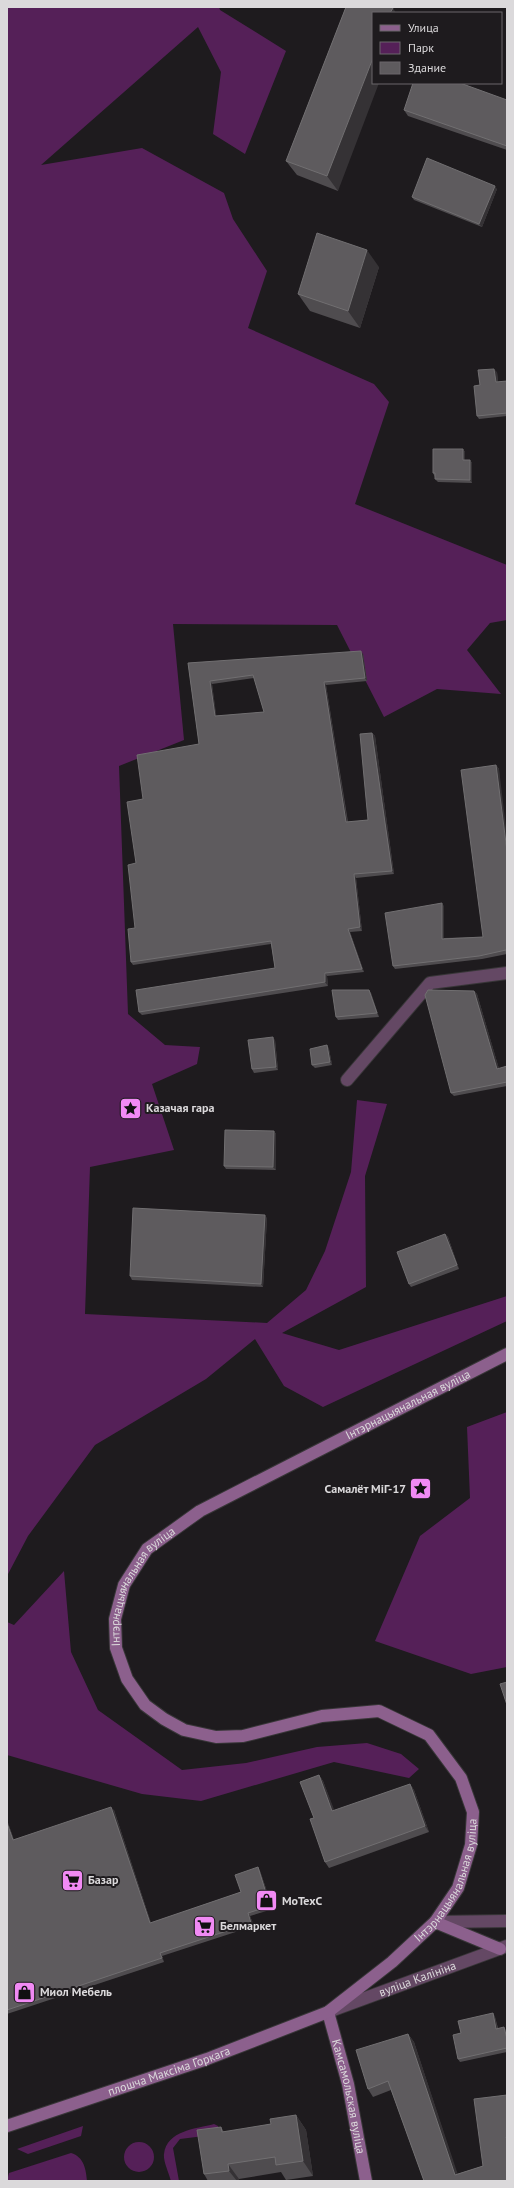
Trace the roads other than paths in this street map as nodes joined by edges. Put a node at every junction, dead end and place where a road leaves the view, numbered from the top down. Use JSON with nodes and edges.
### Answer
{"nodes":[{"id":1,"x":507,"y":973,"type":"edge"},
{"id":2,"x":347,"y":1080,"type":"dead end"},
{"id":3,"x":507,"y":1354,"type":"edge"},
{"id":4,"x":507,"y":1921,"type":"edge"},
{"id":5,"x":434,"y":1922,"type":"junction"},
{"id":6,"x":503,"y":1947,"type":"edge"},
{"id":7,"x":328,"y":2012,"type":"junction"},
{"id":8,"x":7,"y":2126,"type":"edge"},
{"id":9,"x":366,"y":2181,"type":"edge"}],
"edges":[{"from":1,"to":2,"type":"street"},
{"from":3,"to":5,"type":"main road","name":"Інтэрнацыянальная вуліца"},
{"from":4,"to":5,"type":"street"},
{"from":5,"to":6,"type":"main road"},
{"from":5,"to":7,"type":"main road","name":"Інтэрнацыянальная вуліца"},
{"from":6,"to":7,"type":"street","name":"вуліца Калініна"},
{"from":7,"to":8,"type":"main road","name":"плошча Максіма Горкага"},
{"from":7,"to":9,"type":"main road","name":"Камсамольская вуліца"}]}
